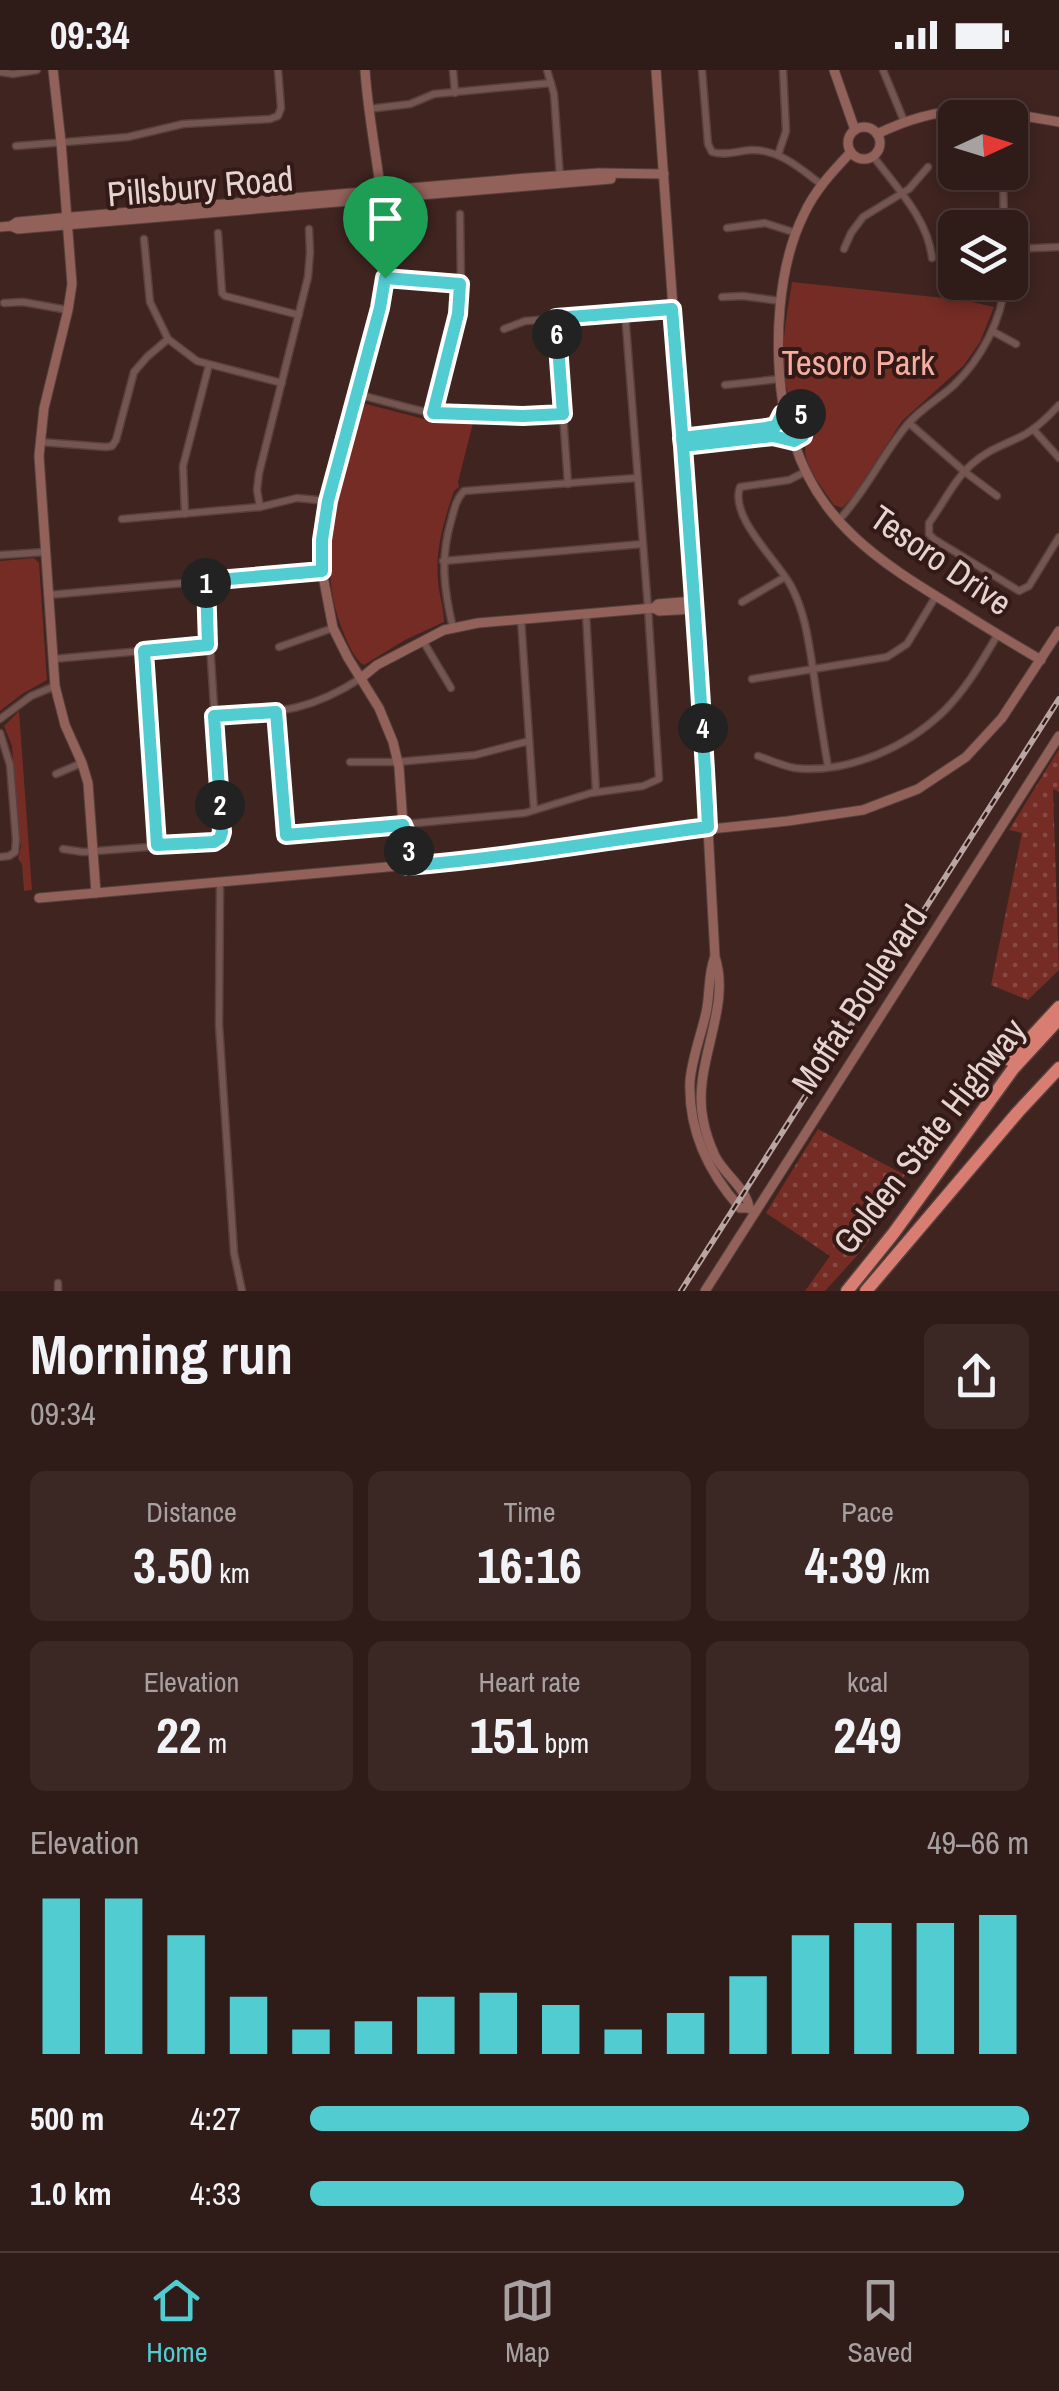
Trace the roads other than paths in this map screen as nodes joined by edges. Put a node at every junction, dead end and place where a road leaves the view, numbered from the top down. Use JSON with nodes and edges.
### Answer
{"nodes":[{"id":1,"x":37,"y":70,"type":"edge"},
{"id":2,"x":53,"y":70,"type":"edge"},
{"id":3,"x":278,"y":70,"type":"edge"},
{"id":4,"x":365,"y":70,"type":"edge"},
{"id":5,"x":453,"y":70,"type":"edge"},
{"id":6,"x":547,"y":70,"type":"edge"},
{"id":7,"x":656,"y":70,"type":"edge"},
{"id":8,"x":702,"y":70,"type":"edge"},
{"id":9,"x":783,"y":70,"type":"edge"},
{"id":10,"x":834,"y":70,"type":"edge"},
{"id":11,"x":882,"y":70,"type":"edge"},
{"id":12,"x":0,"y":72,"type":"edge"},
{"id":13,"x":551,"y":83,"type":"junction"},
{"id":14,"x":455,"y":93,"type":"junction"},
{"id":15,"x":368,"y":109,"type":"junction"},
{"id":16,"x":938,"y":113,"type":"edge"},
{"id":17,"x":1028,"y":117,"type":"edge"},
{"id":18,"x":904,"y":121,"type":"junction"},
{"id":19,"x":1059,"y":122,"type":"edge"},
{"id":20,"x":855,"y":130,"type":"junction"},
{"id":21,"x":877,"y":134,"type":"junction"},
{"id":22,"x":62,"y":142,"type":"junction"},
{"id":23,"x":16,"y":146,"type":"dead end"},
{"id":24,"x":852,"y":152,"type":"junction"},
{"id":25,"x":778,"y":155,"type":"junction"},
{"id":26,"x":874,"y":156,"type":"junction"},
{"id":27,"x":928,"y":166,"type":"dead end"},
{"id":28,"x":664,"y":174,"type":"junction"},
{"id":29,"x":560,"y":180,"type":"junction"},
{"id":30,"x":822,"y":185,"type":"junction"},
{"id":31,"x":380,"y":195,"type":"junction"},
{"id":32,"x":901,"y":195,"type":"junction"},
{"id":33,"x":460,"y":214,"type":"dead end"},
{"id":34,"x":68,"y":221,"type":"junction"},
{"id":35,"x":6,"y":226,"type":"edge"},
{"id":36,"x":727,"y":228,"type":"dead end"},
{"id":37,"x":309,"y":230,"type":"dead end"},
{"id":38,"x":218,"y":233,"type":"dead end"},
{"id":39,"x":796,"y":234,"type":"junction"},
{"id":40,"x":144,"y":239,"type":"dead end"},
{"id":41,"x":1059,"y":246,"type":"edge"},
{"id":42,"x":1028,"y":248,"type":"edge"},
{"id":43,"x":844,"y":249,"type":"dead end"},
{"id":44,"x":932,"y":258,"type":"dead end"},
{"id":45,"x":385,"y":278,"type":"junction"},
{"id":46,"x":460,"y":284,"type":"junction"},
{"id":47,"x":722,"y":297,"type":"dead end"},
{"id":48,"x":1002,"y":300,"type":"edge"},
{"id":49,"x":782,"y":301,"type":"junction"},
{"id":50,"x":4,"y":303,"type":"dead end"},
{"id":51,"x":672,"y":309,"type":"junction"},
{"id":52,"x":68,"y":310,"type":"junction"},
{"id":53,"x":625,"y":313,"type":"junction"},
{"id":54,"x":299,"y":315,"type":"junction"},
{"id":55,"x":556,"y":318,"type":"junction"},
{"id":56,"x":504,"y":329,"type":"dead end"},
{"id":57,"x":992,"y":331,"type":"junction"},
{"id":58,"x":168,"y":339,"type":"junction"},
{"id":59,"x":1016,"y":344,"type":"dead end"},
{"id":60,"x":210,"y":366,"type":"junction"},
{"id":61,"x":779,"y":380,"type":"junction"},
{"id":62,"x":282,"y":383,"type":"junction"},
{"id":63,"x":725,"y":385,"type":"dead end"},
{"id":64,"x":357,"y":394,"type":"junction"},
{"id":65,"x":1059,"y":405,"type":"edge"},
{"id":66,"x":786,"y":411,"type":"junction"},
{"id":67,"x":433,"y":413,"type":"junction"},
{"id":68,"x":563,"y":414,"type":"junction"},
{"id":69,"x":909,"y":422,"type":"junction"},
{"id":70,"x":1033,"y":429,"type":"junction"},
{"id":71,"x":778,"y":431,"type":"junction"},
{"id":72,"x":794,"y":441,"type":"junction"},
{"id":73,"x":39,"y":442,"type":"junction"},
{"id":74,"x":682,"y":442,"type":"junction"},
{"id":75,"x":1059,"y":458,"type":"edge"},
{"id":76,"x":806,"y":472,"type":"junction"},
{"id":77,"x":965,"y":472,"type":"junction"},
{"id":78,"x":636,"y":478,"type":"junction"},
{"id":79,"x":568,"y":484,"type":"junction"},
{"id":80,"x":997,"y":496,"type":"dead end"},
{"id":81,"x":328,"y":501,"type":"junction"},
{"id":82,"x":260,"y":507,"type":"junction"},
{"id":83,"x":185,"y":514,"type":"junction"},
{"id":84,"x":122,"y":519,"type":"dead end"},
{"id":85,"x":838,"y":521,"type":"junction"},
{"id":86,"x":1059,"y":537,"type":"edge"},
{"id":87,"x":644,"y":544,"type":"junction"},
{"id":88,"x":46,"y":552,"type":"junction"},
{"id":89,"x":0,"y":555,"type":"edge"},
{"id":90,"x":443,"y":560,"type":"junction"},
{"id":91,"x":322,"y":571,"type":"junction"},
{"id":92,"x":785,"y":577,"type":"junction"},
{"id":93,"x":206,"y":581,"type":"junction"},
{"id":94,"x":48,"y":595,"type":"junction"},
{"id":95,"x":936,"y":596,"type":"junction"},
{"id":96,"x":742,"y":602,"type":"dead end"},
{"id":97,"x":694,"y":605,"type":"junction"},
{"id":98,"x":651,"y":608,"type":"junction"},
{"id":99,"x":586,"y":614,"type":"junction"},
{"id":100,"x":521,"y":620,"type":"junction"},
{"id":101,"x":334,"y":628,"type":"junction"},
{"id":102,"x":454,"y":628,"type":"junction"},
{"id":103,"x":1059,"y":631,"type":"edge"},
{"id":104,"x":998,"y":634,"type":"junction"},
{"id":105,"x":423,"y":640,"type":"junction"},
{"id":106,"x":208,"y":645,"type":"junction"},
{"id":107,"x":279,"y":646,"type":"dead end"},
{"id":108,"x":144,"y":651,"type":"junction"},
{"id":109,"x":53,"y":659,"type":"junction"},
{"id":110,"x":1041,"y":660,"type":"junction"},
{"id":111,"x":813,"y":670,"type":"junction"},
{"id":112,"x":361,"y":678,"type":"junction"},
{"id":113,"x":752,"y":678,"type":"dead end"},
{"id":114,"x":55,"y":686,"type":"junction"},
{"id":115,"x":451,"y":688,"type":"dead end"},
{"id":116,"x":276,"y":712,"type":"junction"},
{"id":117,"x":214,"y":716,"type":"junction"},
{"id":118,"x":0,"y":720,"type":"edge"},
{"id":119,"x":0,"y":733,"type":"edge"},
{"id":120,"x":1059,"y":736,"type":"edge"},
{"id":121,"x":528,"y":742,"type":"junction"},
{"id":122,"x":758,"y":756,"type":"dead end"},
{"id":123,"x":350,"y":762,"type":"dead end"},
{"id":124,"x":398,"y":762,"type":"junction"},
{"id":125,"x":82,"y":763,"type":"junction"},
{"id":126,"x":828,"y":767,"type":"junction"},
{"id":127,"x":56,"y":774,"type":"dead end"},
{"id":128,"x":11,"y":781,"type":"junction"},
{"id":129,"x":0,"y":782,"type":"edge"},
{"id":130,"x":596,"y":792,"type":"junction"},
{"id":131,"x":534,"y":810,"type":"junction"},
{"id":132,"x":403,"y":825,"type":"junction"},
{"id":133,"x":708,"y":827,"type":"junction"},
{"id":134,"x":157,"y":845,"type":"junction"},
{"id":135,"x":63,"y":849,"type":"dead end"},
{"id":136,"x":93,"y":851,"type":"junction"},
{"id":137,"x":0,"y":857,"type":"edge"},
{"id":138,"x":407,"y":866,"type":"junction"},
{"id":139,"x":220,"y":882,"type":"junction"},
{"id":140,"x":96,"y":893,"type":"junction"},
{"id":141,"x":39,"y":898,"type":"dead end"},
{"id":142,"x":1059,"y":1007,"type":"edge"},
{"id":143,"x":1059,"y":1019,"type":"edge"},
{"id":144,"x":1059,"y":1068,"type":"edge"},
{"id":145,"x":1059,"y":1081,"type":"edge"},
{"id":146,"x":990,"y":1101,"type":"junction"},
{"id":147,"x":1018,"y":1112,"type":"junction"},
{"id":148,"x":752,"y":1210,"type":"junction"},
{"id":149,"x":242,"y":1291,"type":"edge"},
{"id":150,"x":705,"y":1291,"type":"edge"},
{"id":151,"x":847,"y":1291,"type":"edge"},
{"id":152,"x":866,"y":1291,"type":"edge"}],
"edges":[{"from":1,"to":12,"type":"street"},
{"from":2,"to":22,"type":"street"},
{"from":3,"to":22,"type":"street"},
{"from":4,"to":15,"type":"street"},
{"from":5,"to":14,"type":"street"},
{"from":6,"to":13,"type":"street"},
{"from":7,"to":28,"type":"street"},
{"from":8,"to":25,"type":"street"},
{"from":9,"to":25,"type":"street"},
{"from":10,"to":20,"type":"street"},
{"from":11,"to":18,"type":"street"},
{"from":13,"to":14,"type":"street"},
{"from":13,"to":29,"type":"street"},
{"from":14,"to":15,"type":"street"},
{"from":15,"to":31,"type":"street"},
{"from":16,"to":18,"type":"street"},
{"from":17,"to":19,"type":"street"},
{"from":18,"to":21,"type":"street"},
{"from":20,"to":21,"type":"street"},
{"from":20,"to":24,"type":"street"},
{"from":21,"to":26,"type":"street"},
{"from":22,"to":23,"type":"street"},
{"from":22,"to":34,"type":"street"},
{"from":24,"to":26,"type":"street"},
{"from":24,"to":30,"type":"street"},
{"from":25,"to":30,"type":"street"},
{"from":26,"to":32,"type":"street"},
{"from":27,"to":32,"type":"street"},
{"from":28,"to":29,"type":"street","name":"Pillsbury Road"},
{"from":28,"to":51,"type":"street"},
{"from":29,"to":31,"type":"street","name":"Pillsbury Road"},
{"from":30,"to":39,"type":"street"},
{"from":31,"to":34,"type":"street","name":"Pillsbury Road"},
{"from":31,"to":45,"type":"street"},
{"from":32,"to":43,"type":"street"},
{"from":32,"to":44,"type":"street"},
{"from":33,"to":46,"type":"street"},
{"from":34,"to":35,"type":"street","name":"Pillsbury Road"},
{"from":34,"to":52,"type":"street"},
{"from":36,"to":39,"type":"street"},
{"from":37,"to":54,"type":"street"},
{"from":38,"to":54,"type":"street"},
{"from":39,"to":49,"type":"street"},
{"from":40,"to":58,"type":"street"},
{"from":41,"to":42,"type":"street"},
{"from":45,"to":46,"type":"street"},
{"from":45,"to":64,"type":"street"},
{"from":46,"to":67,"type":"street"},
{"from":47,"to":49,"type":"street"},
{"from":48,"to":57,"type":"street"},
{"from":49,"to":61,"type":"street"},
{"from":50,"to":52,"type":"street"},
{"from":51,"to":53,"type":"street"},
{"from":51,"to":74,"type":"street"},
{"from":52,"to":73,"type":"street"},
{"from":53,"to":55,"type":"street"},
{"from":53,"to":78,"type":"street"},
{"from":54,"to":62,"type":"street"},
{"from":55,"to":56,"type":"street"},
{"from":55,"to":68,"type":"street"},
{"from":57,"to":59,"type":"street"},
{"from":57,"to":69,"type":"street"},
{"from":58,"to":60,"type":"street"},
{"from":58,"to":73,"type":"street"},
{"from":60,"to":62,"type":"street"},
{"from":60,"to":83,"type":"street"},
{"from":61,"to":63,"type":"street"},
{"from":61,"to":66,"type":"street"},
{"from":62,"to":82,"type":"street"},
{"from":64,"to":67,"type":"street"},
{"from":64,"to":81,"type":"street"},
{"from":65,"to":70,"type":"street"},
{"from":66,"to":71,"type":"street"},
{"from":66,"to":72,"type":"street"},
{"from":67,"to":68,"type":"street"},
{"from":68,"to":79,"type":"street"},
{"from":69,"to":77,"type":"street"},
{"from":69,"to":85,"type":"street"},
{"from":70,"to":75,"type":"street"},
{"from":70,"to":77,"type":"street"},
{"from":71,"to":72,"type":"street"},
{"from":71,"to":74,"type":"street"},
{"from":72,"to":76,"type":"street","name":"Tesoro Drive"},
{"from":73,"to":88,"type":"street"},
{"from":74,"to":97,"type":"street"},
{"from":76,"to":85,"type":"street","name":"Tesoro Drive"},
{"from":76,"to":92,"type":"street"},
{"from":77,"to":80,"type":"street"},
{"from":77,"to":86,"type":"street"},
{"from":78,"to":79,"type":"street"},
{"from":78,"to":87,"type":"street"},
{"from":79,"to":90,"type":"street"},
{"from":81,"to":82,"type":"street"},
{"from":81,"to":91,"type":"street"},
{"from":82,"to":83,"type":"street"},
{"from":83,"to":84,"type":"street"},
{"from":85,"to":95,"type":"street","name":"Tesoro Drive"},
{"from":87,"to":90,"type":"street"},
{"from":87,"to":98,"type":"street"},
{"from":88,"to":89,"type":"street"},
{"from":88,"to":94,"type":"street"},
{"from":90,"to":102,"type":"street"},
{"from":91,"to":93,"type":"street"},
{"from":91,"to":101,"type":"street"},
{"from":92,"to":96,"type":"street"},
{"from":92,"to":111,"type":"street"},
{"from":93,"to":94,"type":"street"},
{"from":93,"to":106,"type":"street"},
{"from":94,"to":109,"type":"street"},
{"from":95,"to":104,"type":"street","name":"Tesoro Drive"},
{"from":95,"to":111,"type":"street"},
{"from":97,"to":98,"type":"street"},
{"from":97,"to":133,"type":"street"},
{"from":98,"to":99,"type":"street"},
{"from":98,"to":130,"type":"street"},
{"from":99,"to":100,"type":"street"},
{"from":99,"to":130,"type":"street"},
{"from":100,"to":102,"type":"street"},
{"from":100,"to":121,"type":"street"},
{"from":101,"to":107,"type":"street"},
{"from":101,"to":112,"type":"street"},
{"from":102,"to":105,"type":"street"},
{"from":103,"to":110,"type":"street"},
{"from":104,"to":110,"type":"street","name":"Tesoro Drive"},
{"from":104,"to":126,"type":"street"},
{"from":105,"to":112,"type":"street"},
{"from":105,"to":115,"type":"street"},
{"from":106,"to":108,"type":"street"},
{"from":106,"to":117,"type":"street"},
{"from":108,"to":109,"type":"street"},
{"from":108,"to":134,"type":"street"},
{"from":109,"to":114,"type":"street"},
{"from":110,"to":133,"type":"street"},
{"from":111,"to":113,"type":"street"},
{"from":111,"to":126,"type":"street"},
{"from":112,"to":116,"type":"street"},
{"from":112,"to":124,"type":"street"},
{"from":114,"to":118,"type":"street"},
{"from":114,"to":125,"type":"street"},
{"from":116,"to":117,"type":"street"},
{"from":116,"to":132,"type":"street"},
{"from":117,"to":134,"type":"street"},
{"from":119,"to":128,"type":"street"},
{"from":120,"to":148,"type":"street","name":"Moffat Boulevard"},
{"from":121,"to":124,"type":"street"},
{"from":121,"to":131,"type":"street"},
{"from":122,"to":126,"type":"street"},
{"from":123,"to":124,"type":"street"},
{"from":124,"to":132,"type":"street"},
{"from":125,"to":127,"type":"street"},
{"from":125,"to":136,"type":"street"},
{"from":128,"to":129,"type":"street"},
{"from":128,"to":137,"type":"street"},
{"from":130,"to":131,"type":"street"},
{"from":131,"to":132,"type":"street"},
{"from":132,"to":138,"type":"street"},
{"from":133,"to":138,"type":"street"},
{"from":133,"to":148,"type":"street"},
{"from":134,"to":136,"type":"street"},
{"from":135,"to":136,"type":"street"},
{"from":136,"to":140,"type":"street"},
{"from":138,"to":139,"type":"street"},
{"from":139,"to":140,"type":"street"},
{"from":139,"to":149,"type":"street"},
{"from":140,"to":141,"type":"street"},
{"from":142,"to":146,"type":"highway"},
{"from":143,"to":146,"type":"highway","name":"Golden State Highway"},
{"from":144,"to":147,"type":"highway","name":"Golden State Highway"},
{"from":145,"to":147,"type":"highway"},
{"from":146,"to":151,"type":"highway","name":"Golden State Highway"},
{"from":147,"to":152,"type":"highway","name":"Golden State Highway"},
{"from":148,"to":150,"type":"street","name":"Moffat Boulevard"}]}
